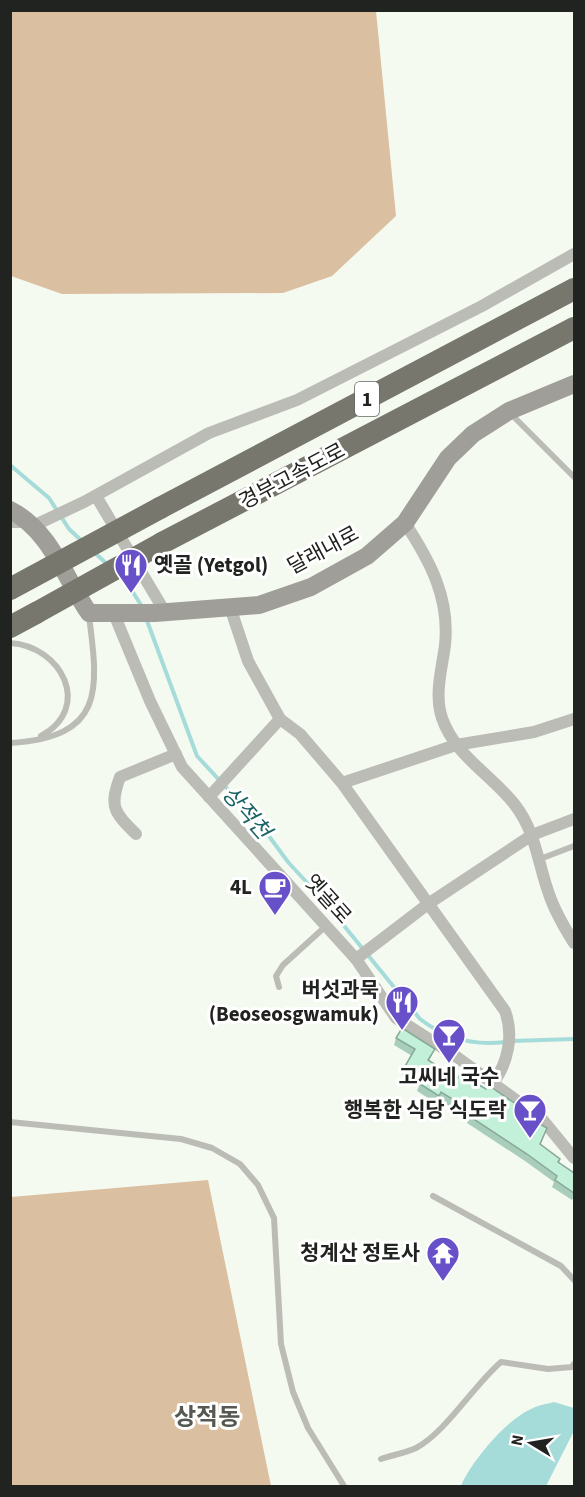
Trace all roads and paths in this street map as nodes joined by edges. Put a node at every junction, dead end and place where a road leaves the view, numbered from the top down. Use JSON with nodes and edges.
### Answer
{"nodes":[{"id":1,"x":574,"y":254,"type":"edge"},
{"id":2,"x":574,"y":290,"type":"edge"},
{"id":3,"x":574,"y":327,"type":"edge"},
{"id":4,"x":574,"y":384,"type":"edge"},
{"id":5,"x":509,"y":411,"type":"junction"},
{"id":6,"x":574,"y":477,"type":"edge"},
{"id":7,"x":96,"y":496,"type":"junction"},
{"id":8,"x":10,"y":510,"type":"edge"},
{"id":9,"x":405,"y":523,"type":"junction"},
{"id":10,"x":10,"y":525,"type":"edge"},
{"id":11,"x":33,"y":526,"type":"junction"},
{"id":12,"x":10,"y":589,"type":"edge"},
{"id":13,"x":230,"y":607,"type":"junction"},
{"id":14,"x":160,"y":612,"type":"junction"},
{"id":15,"x":89,"y":613,"type":"junction"},
{"id":16,"x":122,"y":614,"type":"junction"},
{"id":17,"x":10,"y":627,"type":"edge"},
{"id":18,"x":10,"y":644,"type":"edge"},
{"id":19,"x":280,"y":719,"type":"junction"},
{"id":20,"x":574,"y":719,"type":"edge"},
{"id":21,"x":23,"y":742,"type":"junction"},
{"id":22,"x":10,"y":743,"type":"edge"},
{"id":23,"x":456,"y":745,"type":"junction"},
{"id":24,"x":176,"y":754,"type":"junction"},
{"id":25,"x":342,"y":783,"type":"junction"},
{"id":26,"x":213,"y":793,"type":"junction"},
{"id":27,"x":574,"y":819,"type":"edge"},
{"id":28,"x":136,"y":834,"type":"dead end"},
{"id":29,"x":532,"y":835,"type":"junction"},
{"id":30,"x":574,"y":846,"type":"edge"},
{"id":31,"x":540,"y":859,"type":"junction"},
{"id":32,"x":428,"y":904,"type":"junction"},
{"id":33,"x":326,"y":926,"type":"junction"},
{"id":34,"x":574,"y":943,"type":"edge"},
{"id":35,"x":356,"y":959,"type":"junction"},
{"id":36,"x":279,"y":987,"type":"dead end"},
{"id":37,"x":493,"y":1083,"type":"junction"},
{"id":38,"x":10,"y":1122,"type":"edge"},
{"id":39,"x":574,"y":1158,"type":"edge"},
{"id":40,"x":433,"y":1196,"type":"dead end"},
{"id":41,"x":574,"y":1280,"type":"edge"},
{"id":42,"x":574,"y":1364,"type":"edge"},
{"id":43,"x":381,"y":1459,"type":"dead end"},
{"id":44,"x":344,"y":1486,"type":"edge"}],
"edges":[{"from":1,"to":7,"type":"street"},
{"from":2,"to":12,"type":"highway","name":"경부고속도로","number":"1","bridge":true},
{"from":3,"to":17,"type":"highway","name":"경부고속도로","number":"1","bridge":true},
{"from":4,"to":5,"type":"street","name":"달래내로"},
{"from":5,"to":6,"type":"lane"},
{"from":5,"to":9,"type":"street","name":"달래내로"},
{"from":7,"to":11,"type":"street"},
{"from":7,"to":14,"type":"street"},
{"from":8,"to":11,"type":"street"},
{"from":9,"to":13,"type":"street","name":"달래내로"},
{"from":9,"to":23,"type":"street"},
{"from":10,"to":11,"type":"lane"},
{"from":11,"to":15,"type":"street"},
{"from":13,"to":14,"type":"street","name":"달래내로"},
{"from":13,"to":19,"type":"street"},
{"from":14,"to":16,"type":"street","name":"달래내로"},
{"from":15,"to":16,"type":"street","name":"달래내로"},
{"from":15,"to":21,"type":"lane"},
{"from":16,"to":24,"type":"street","name":"옛골로"},
{"from":18,"to":21,"type":"lane"},
{"from":19,"to":25,"type":"street"},
{"from":19,"to":26,"type":"street"},
{"from":20,"to":23,"type":"street"},
{"from":21,"to":22,"type":"lane"},
{"from":23,"to":25,"type":"street"},
{"from":23,"to":29,"type":"street"},
{"from":24,"to":26,"type":"street","name":"옛골로"},
{"from":24,"to":28,"type":"street"},
{"from":25,"to":32,"type":"street"},
{"from":26,"to":33,"type":"street","name":"옛골로"},
{"from":27,"to":29,"type":"street"},
{"from":29,"to":31,"type":"street"},
{"from":29,"to":32,"type":"street"},
{"from":30,"to":31,"type":"lane"},
{"from":31,"to":34,"type":"street"},
{"from":32,"to":35,"type":"street"},
{"from":32,"to":37,"type":"street"},
{"from":33,"to":35,"type":"street","name":"옛골로"},
{"from":33,"to":36,"type":"lane"},
{"from":35,"to":37,"type":"street","name":"옛골로"},
{"from":37,"to":39,"type":"street","name":"옛골로"},
{"from":38,"to":44,"type":"lane"},
{"from":40,"to":41,"type":"lane"},
{"from":42,"to":43,"type":"lane"}]}
